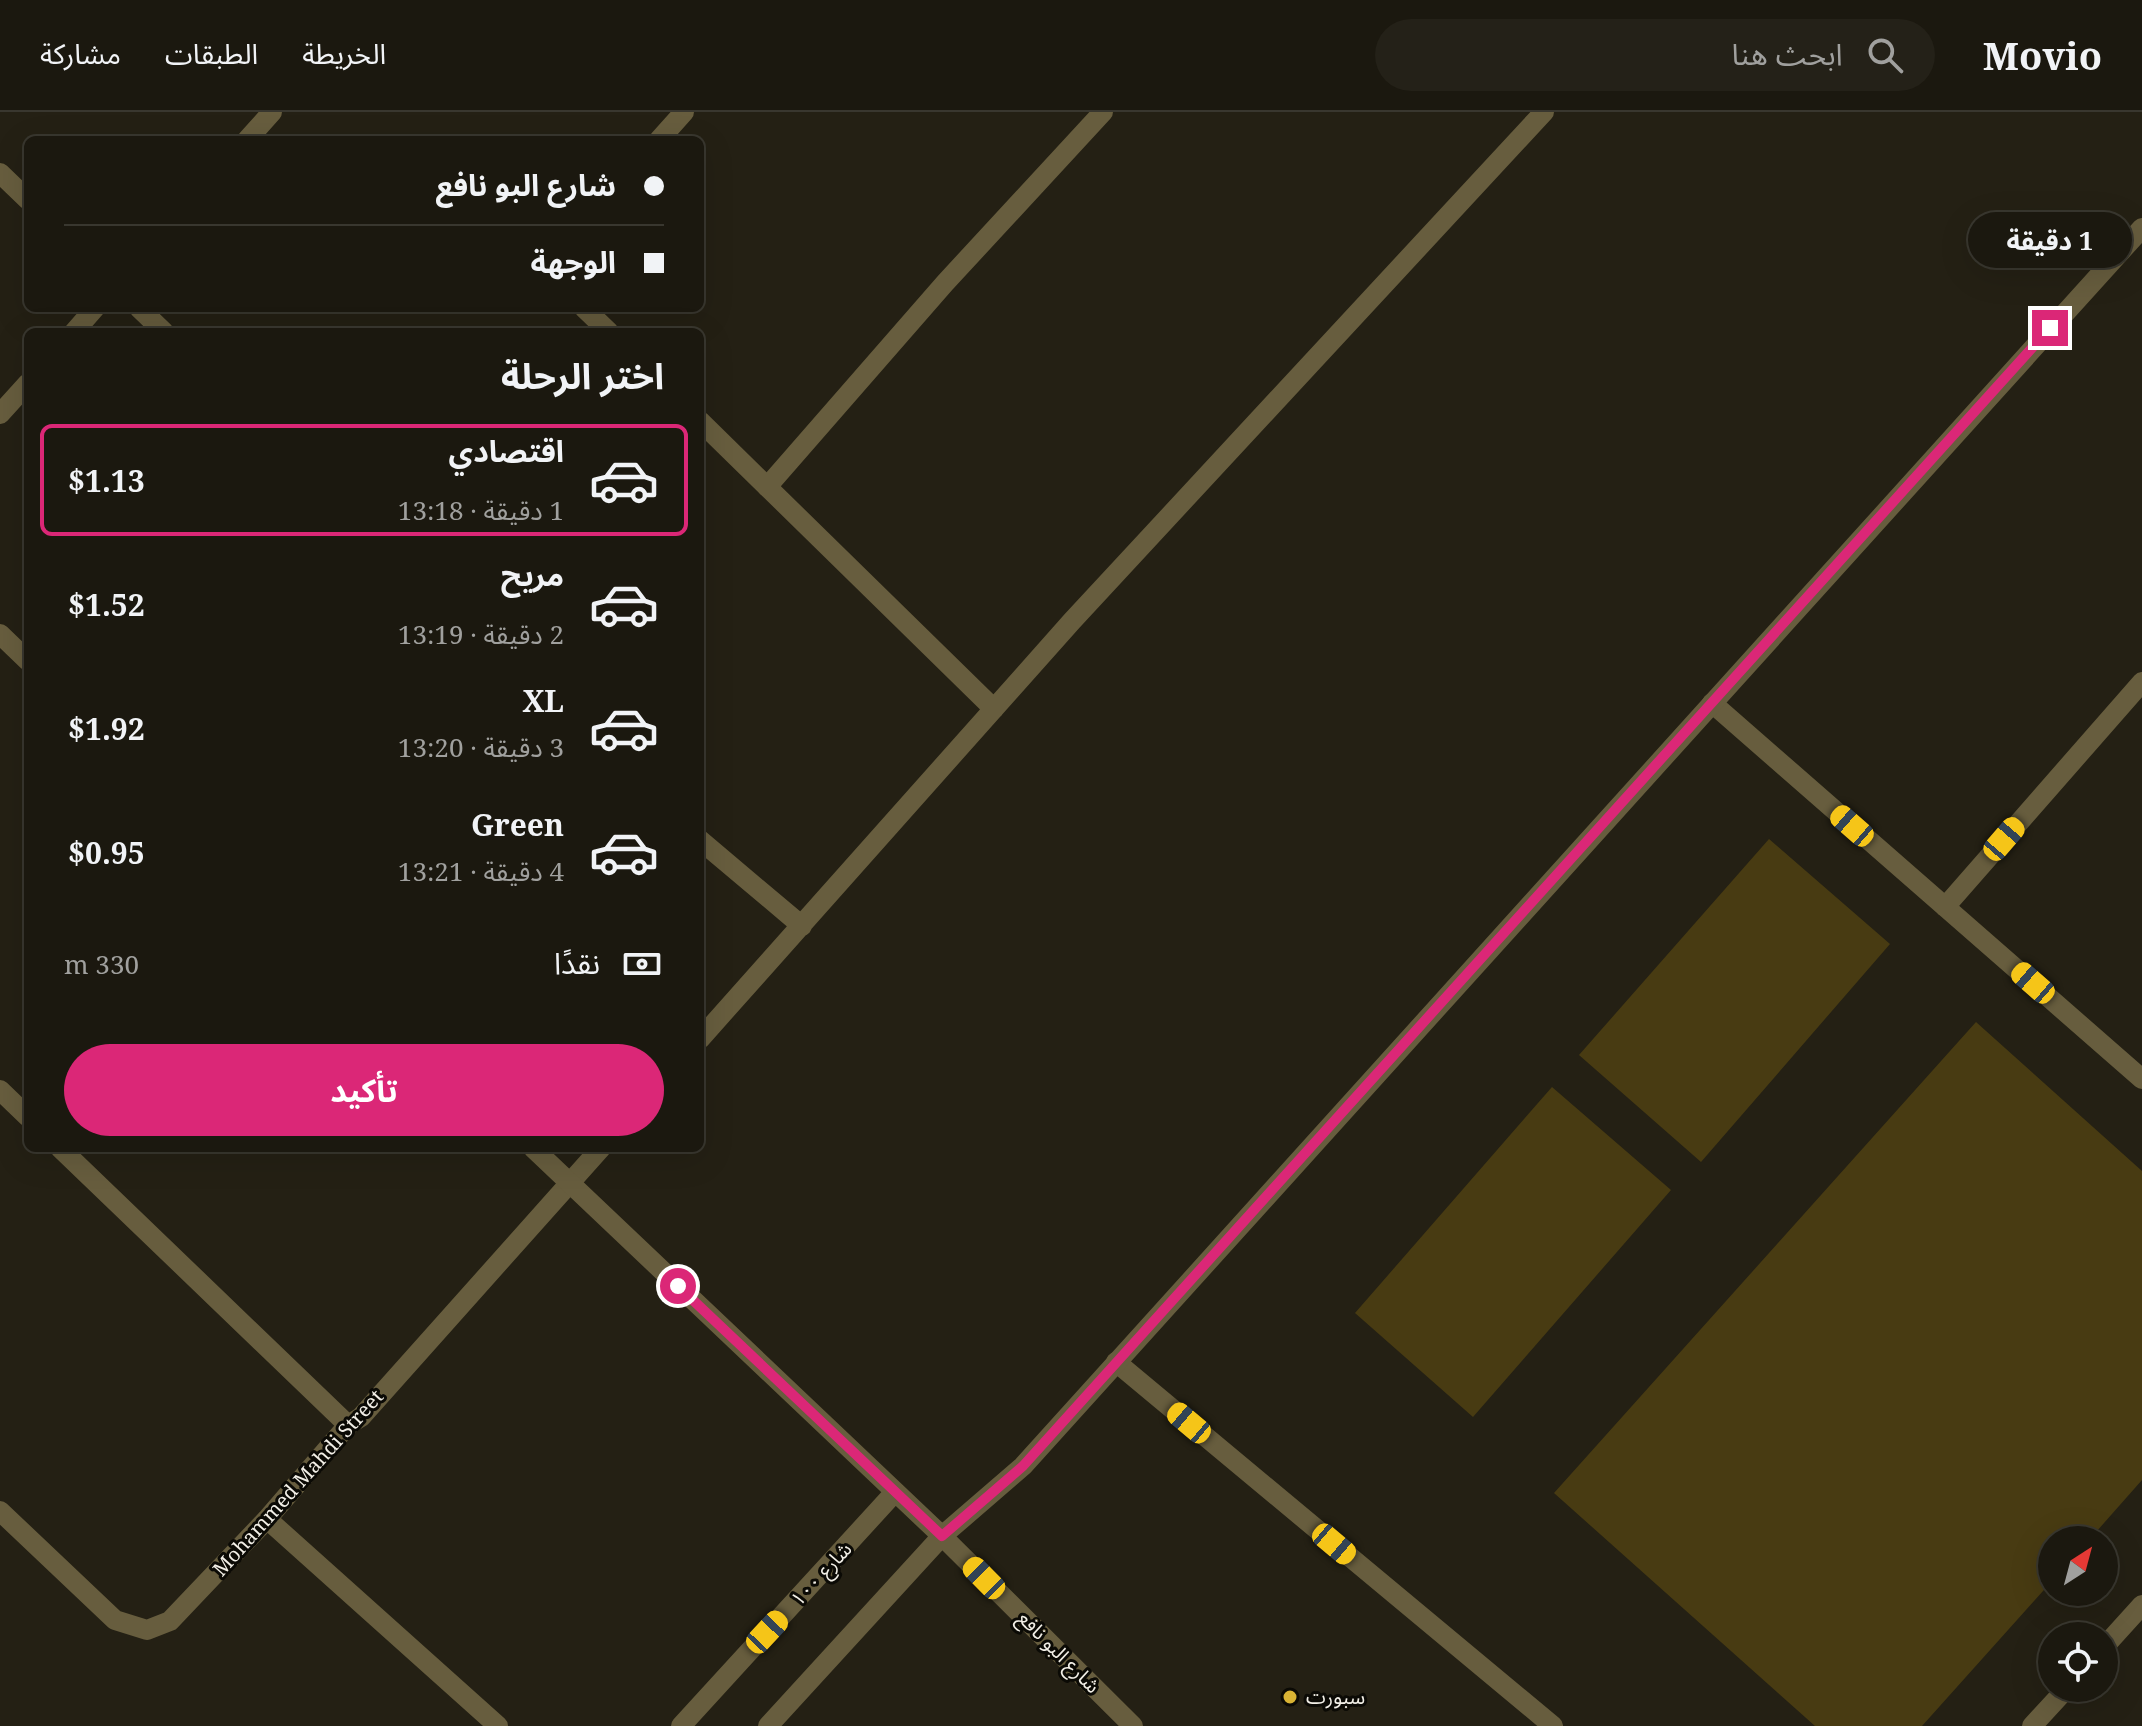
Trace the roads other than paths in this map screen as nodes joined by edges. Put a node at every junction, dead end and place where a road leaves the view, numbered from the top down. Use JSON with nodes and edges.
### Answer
{"nodes":[{"id":1,"x":272,"y":112,"type":"edge"},
{"id":2,"x":684,"y":112,"type":"edge"},
{"id":3,"x":1103,"y":112,"type":"edge"},
{"id":4,"x":1544,"y":112,"type":"edge"},
{"id":5,"x":251,"y":136,"type":"edge"},
{"id":6,"x":663,"y":136,"type":"edge"},
{"id":7,"x":0,"y":173,"type":"edge"},
{"id":8,"x":24,"y":196,"type":"edge"},
{"id":9,"x":2142,"y":228,"type":"edge"},
{"id":10,"x":92,"y":312,"type":"edge"},
{"id":11,"x":143,"y":312,"type":"edge"},
{"id":12,"x":588,"y":312,"type":"edge"},
{"id":13,"x":78,"y":328,"type":"edge"},
{"id":14,"x":160,"y":328,"type":"edge"},
{"id":15,"x":605,"y":328,"type":"edge"},
{"id":16,"x":24,"y":387,"type":"edge"},
{"id":17,"x":0,"y":414,"type":"edge"},
{"id":18,"x":704,"y":425,"type":"edge"},
{"id":19,"x":767,"y":487,"type":"junction"},
{"id":20,"x":0,"y":634,"type":"edge"},
{"id":21,"x":24,"y":657,"type":"edge"},
{"id":22,"x":2142,"y":682,"type":"edge"},
{"id":23,"x":1712,"y":703,"type":"junction"},
{"id":24,"x":994,"y":709,"type":"junction"},
{"id":25,"x":704,"y":843,"type":"edge"},
{"id":26,"x":1945,"y":907,"type":"junction"},
{"id":27,"x":802,"y":926,"type":"junction"},
{"id":28,"x":704,"y":1035,"type":"edge"},
{"id":29,"x":2142,"y":1079,"type":"edge"},
{"id":30,"x":0,"y":1090,"type":"edge"},
{"id":31,"x":24,"y":1113,"type":"edge"},
{"id":32,"x":64,"y":1152,"type":"edge"},
{"id":33,"x":537,"y":1152,"type":"edge"},
{"id":34,"x":597,"y":1152,"type":"edge"},
{"id":35,"x":569,"y":1183,"type":"junction"},
{"id":36,"x":1116,"y":1362,"type":"junction"},
{"id":37,"x":348,"y":1425,"type":"junction"},
{"id":38,"x":895,"y":1492,"type":"junction"},
{"id":39,"x":0,"y":1511,"type":"edge"},
{"id":40,"x":267,"y":1519,"type":"junction"},
{"id":41,"x":942,"y":1536,"type":"junction"},
{"id":42,"x":2142,"y":1605,"type":"edge"},
{"id":43,"x":2118,"y":1632,"type":"edge"},
{"id":44,"x":2054,"y":1702,"type":"edge"},
{"id":45,"x":498,"y":1726,"type":"edge"},
{"id":46,"x":681,"y":1726,"type":"edge"},
{"id":47,"x":768,"y":1726,"type":"edge"},
{"id":48,"x":1133,"y":1726,"type":"edge"},
{"id":49,"x":1553,"y":1726,"type":"edge"},
{"id":50,"x":2032,"y":1726,"type":"edge"}],
"edges":[{"from":1,"to":5,"type":"street"},
{"from":2,"to":6,"type":"street"},
{"from":3,"to":19,"type":"street"},
{"from":4,"to":24,"type":"street"},
{"from":7,"to":8,"type":"street"},
{"from":9,"to":23,"type":"street"},
{"from":10,"to":13,"type":"street"},
{"from":11,"to":14,"type":"street"},
{"from":12,"to":15,"type":"street"},
{"from":16,"to":17,"type":"street"},
{"from":18,"to":19,"type":"street"},
{"from":19,"to":24,"type":"street"},
{"from":20,"to":21,"type":"street"},
{"from":22,"to":26,"type":"street"},
{"from":23,"to":26,"type":"street"},
{"from":23,"to":36,"type":"street"},
{"from":24,"to":27,"type":"street"},
{"from":25,"to":27,"type":"street"},
{"from":26,"to":29,"type":"street"},
{"from":27,"to":28,"type":"street"},
{"from":30,"to":31,"type":"street"},
{"from":32,"to":37,"type":"street"},
{"from":33,"to":35,"type":"street","name":"شارع البو نافع"},
{"from":34,"to":35,"type":"street","name":"Mohammed Mahdi Street"},
{"from":35,"to":37,"type":"street","name":"Mohammed Mahdi Street"},
{"from":35,"to":38,"type":"street","name":"شارع البو نافع"},
{"from":36,"to":41,"type":"street"},
{"from":36,"to":49,"type":"street"},
{"from":37,"to":40,"type":"street","name":"Mohammed Mahdi Street"},
{"from":38,"to":41,"type":"street","name":"شارع البو نافع"},
{"from":38,"to":46,"type":"street","name":"شارع ١٠٠"},
{"from":39,"to":40,"type":"street","name":"Mohammed Mahdi Street"},
{"from":40,"to":45,"type":"street"},
{"from":41,"to":47,"type":"street"},
{"from":41,"to":48,"type":"street","name":"شارع البو نافع"},
{"from":42,"to":43,"type":"street"},
{"from":44,"to":50,"type":"street"}]}
